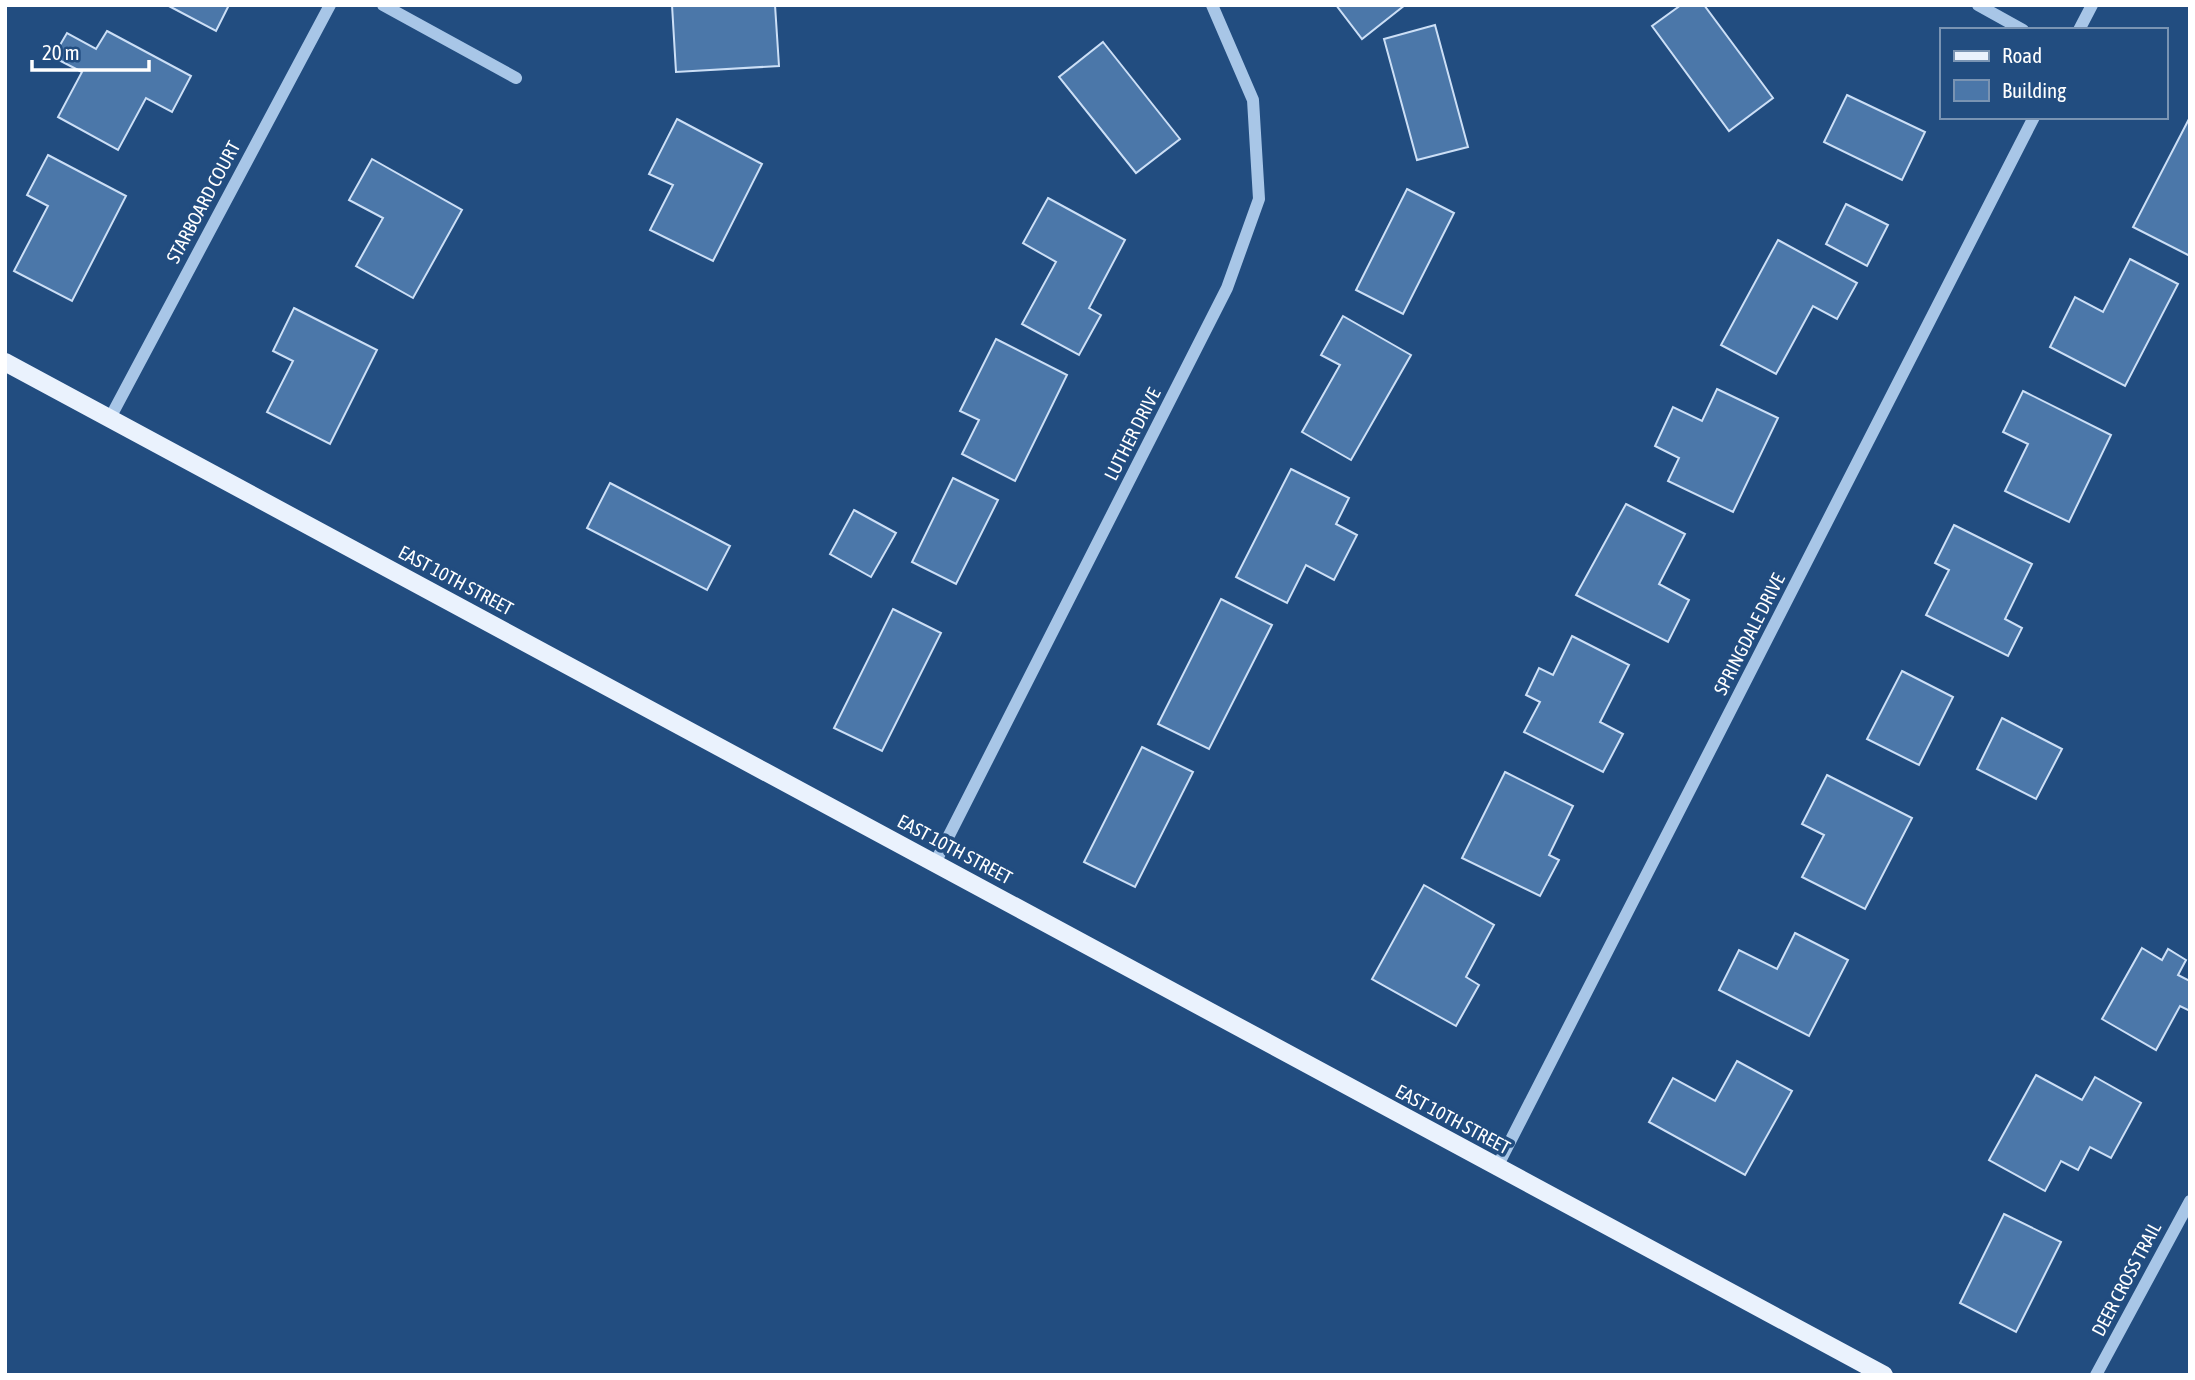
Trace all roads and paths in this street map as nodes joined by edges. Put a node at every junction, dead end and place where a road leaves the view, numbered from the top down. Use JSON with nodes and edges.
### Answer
{"nodes":[{"id":1,"x":330,"y":5,"type":"edge"},
{"id":2,"x":383,"y":5,"type":"edge"},
{"id":3,"x":1212,"y":5,"type":"edge"},
{"id":4,"x":1978,"y":5,"type":"edge"},
{"id":5,"x":2092,"y":5,"type":"edge"},
{"id":6,"x":2019,"y":28,"type":"edge"},
{"id":7,"x":2080,"y":28,"type":"edge"},
{"id":8,"x":516,"y":78,"type":"dead end"},
{"id":9,"x":2033,"y":119,"type":"edge"},
{"id":10,"x":5,"y":362,"type":"edge"},
{"id":11,"x":110,"y":418,"type":"junction"},
{"id":12,"x":935,"y":863,"type":"junction"},
{"id":13,"x":1497,"y":1167,"type":"junction"},
{"id":14,"x":2190,"y":1201,"type":"edge"},
{"id":15,"x":1884,"y":1375,"type":"edge"},
{"id":16,"x":2096,"y":1375,"type":"edge"}],
"edges":[{"from":1,"to":11,"type":"street","name":"STARBOARD COURT"},
{"from":2,"to":8,"type":"street"},
{"from":3,"to":12,"type":"street","name":"LUTHER DRIVE"},
{"from":4,"to":6,"type":"street"},
{"from":5,"to":7,"type":"street"},
{"from":9,"to":13,"type":"street","name":"SPRINGDALE DRIVE"},
{"from":10,"to":11,"type":"main road","name":"EAST 10TH STREET"},
{"from":11,"to":12,"type":"main road","name":"EAST 10TH STREET"},
{"from":12,"to":13,"type":"main road","name":"EAST 10TH STREET"},
{"from":13,"to":15,"type":"main road","name":"EAST 10TH STREET"},
{"from":14,"to":16,"type":"street","name":"DEER CROSS TRAIL"}]}
